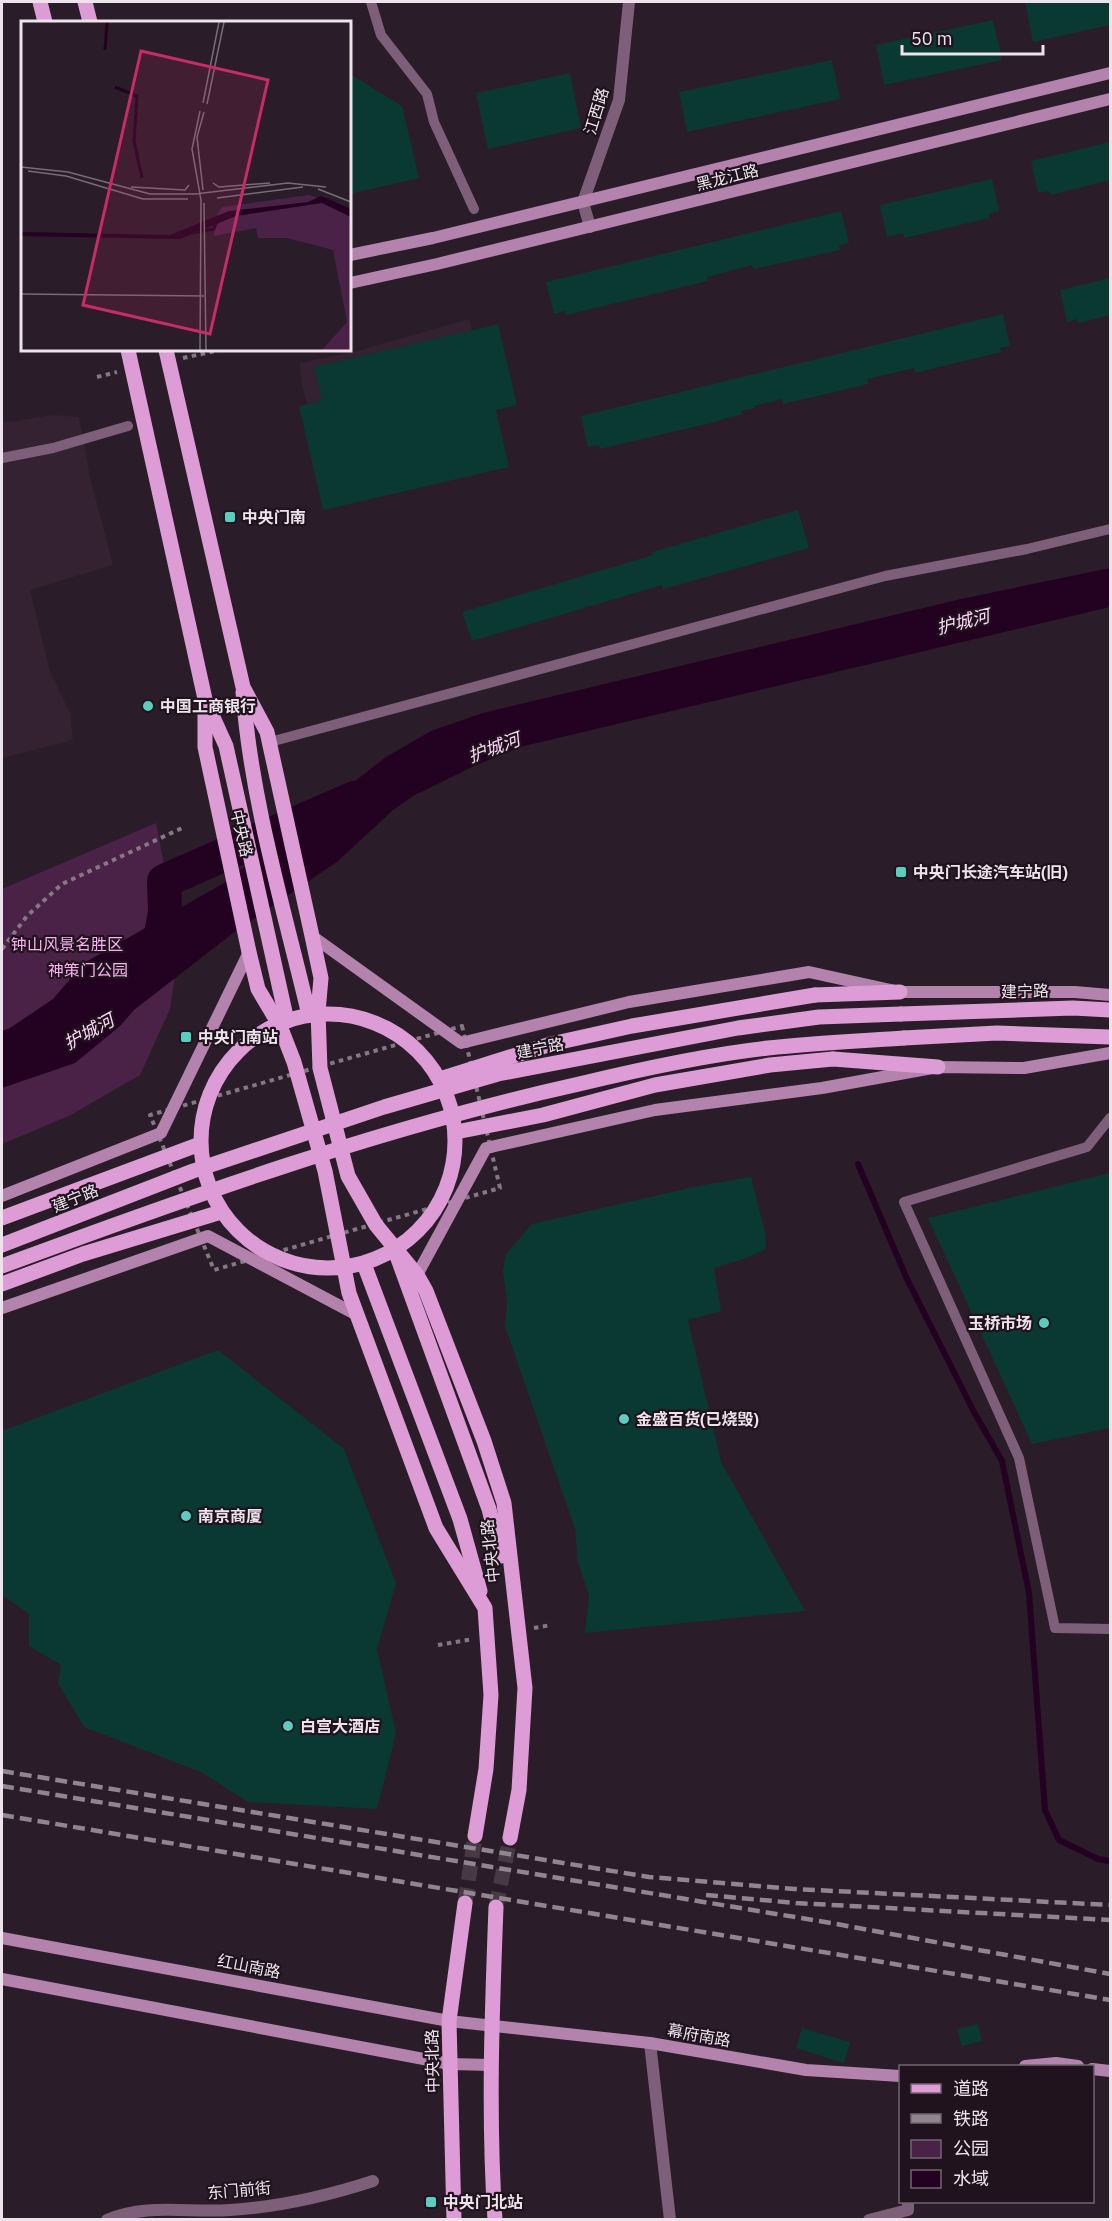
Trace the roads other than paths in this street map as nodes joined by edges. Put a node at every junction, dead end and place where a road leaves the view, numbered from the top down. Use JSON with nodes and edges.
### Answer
{"nodes":[{"id":1,"x":40,"y":2,"type":"edge"},
{"id":2,"x":85,"y":2,"type":"edge"},
{"id":3,"x":371,"y":2,"type":"edge"},
{"id":4,"x":629,"y":2,"type":"edge"},
{"id":5,"x":45,"y":21,"type":"edge"},
{"id":6,"x":90,"y":21,"type":"edge"},
{"id":7,"x":1110,"y":73,"type":"edge"},
{"id":8,"x":1110,"y":99,"type":"edge"},
{"id":9,"x":583,"y":202,"type":"junction"},
{"id":10,"x":474,"y":209,"type":"dead end"},
{"id":11,"x":590,"y":227,"type":"junction"},
{"id":12,"x":351,"y":255,"type":"edge"},
{"id":13,"x":351,"y":283,"type":"edge"},
{"id":14,"x":128,"y":351,"type":"edge"},
{"id":15,"x":166,"y":351,"type":"edge"},
{"id":16,"x":128,"y":426,"type":"dead end"},
{"id":17,"x":2,"y":458,"type":"edge"},
{"id":18,"x":1110,"y":529,"type":"edge"},
{"id":19,"x":243,"y":687,"type":"junction"},
{"id":20,"x":205,"y":699,"type":"junction"},
{"id":21,"x":270,"y":742,"type":"junction"},
{"id":22,"x":312,"y":936,"type":"junction"},
{"id":23,"x":249,"y":952,"type":"junction"},
{"id":24,"x":900,"y":992,"type":"junction"},
{"id":25,"x":1110,"y":995,"type":"edge"},
{"id":26,"x":1110,"y":1010,"type":"edge"},
{"id":27,"x":309,"y":1015,"type":"junction"},
{"id":28,"x":287,"y":1021,"type":"junction"},
{"id":29,"x":1110,"y":1037,"type":"edge"},
{"id":30,"x":1110,"y":1053,"type":"edge"},
{"id":31,"x":938,"y":1067,"type":"junction"},
{"id":32,"x":440,"y":1079,"type":"junction"},
{"id":33,"x":1110,"y":1118,"type":"edge"},
{"id":34,"x":456,"y":1132,"type":"junction"},
{"id":35,"x":200,"y":1144,"type":"junction"},
{"id":36,"x":2,"y":1196,"type":"edge"},
{"id":37,"x":221,"y":1212,"type":"junction"},
{"id":38,"x":2,"y":1218,"type":"edge"},
{"id":39,"x":2,"y":1245,"type":"edge"},
{"id":40,"x":395,"y":1250,"type":"junction"},
{"id":41,"x":364,"y":1264,"type":"junction"},
{"id":42,"x":2,"y":1266,"type":"edge"},
{"id":43,"x":417,"y":1275,"type":"junction"},
{"id":44,"x":2,"y":1284,"type":"edge"},
{"id":45,"x":2,"y":1308,"type":"edge"},
{"id":46,"x":357,"y":1315,"type":"junction"},
{"id":47,"x":513,"y":1599,"type":"junction"},
{"id":48,"x":485,"y":1608,"type":"junction"},
{"id":49,"x":1110,"y":1629,"type":"edge"},
{"id":50,"x":475,"y":1836,"type":"tunnel mouth"},
{"id":51,"x":510,"y":1838,"type":"tunnel mouth"},
{"id":52,"x":465,"y":1903,"type":"tunnel mouth"},
{"id":53,"x":496,"y":1907,"type":"tunnel mouth"},
{"id":54,"x":2,"y":1938,"type":"edge"},
{"id":55,"x":2,"y":1979,"type":"edge"},
{"id":56,"x":449,"y":2021,"type":"junction"},
{"id":57,"x":491,"y":2027,"type":"junction"},
{"id":58,"x":650,"y":2043,"type":"junction"},
{"id":59,"x":450,"y":2064,"type":"junction"},
{"id":60,"x":491,"y":2065,"type":"junction"},
{"id":61,"x":1040,"y":2065,"type":"edge"},
{"id":62,"x":1067,"y":2065,"type":"edge"},
{"id":63,"x":1094,"y":2069,"type":"edge"},
{"id":64,"x":1110,"y":2071,"type":"edge"},
{"id":65,"x":899,"y":2076,"type":"edge"},
{"id":66,"x":373,"y":2181,"type":"dead end"},
{"id":67,"x":908,"y":2203,"type":"edge"},
{"id":68,"x":107,"y":2220,"type":"edge"},
{"id":69,"x":454,"y":2220,"type":"edge"},
{"id":70,"x":495,"y":2220,"type":"edge"},
{"id":71,"x":670,"y":2220,"type":"edge"},
{"id":72,"x":869,"y":2220,"type":"edge"}],
"edges":[{"from":1,"to":5,"type":"main road"},
{"from":2,"to":6,"type":"main road"},
{"from":3,"to":10,"type":"lane"},
{"from":4,"to":9,"type":"street","name":"江西路"},
{"from":7,"to":9,"type":"main road","name":"黑龙江路"},
{"from":8,"to":11,"type":"main road","name":"黑龙江路"},
{"from":9,"to":11,"type":"street"},
{"from":9,"to":12,"type":"main road","name":"黑龙江路"},
{"from":11,"to":13,"type":"main road","name":"黑龙江路"},
{"from":14,"to":20,"type":"main road","name":"中央路"},
{"from":15,"to":19,"type":"main road"},
{"from":16,"to":17,"type":"lane"},
{"from":18,"to":21,"type":"lane"},
{"from":19,"to":21,"type":"main road"},
{"from":19,"to":27,"type":"main road"},
{"from":20,"to":23,"type":"main road","name":"中央路"},
{"from":20,"to":28,"type":"main road"},
{"from":21,"to":22,"type":"main road"},
{"from":22,"to":24,"type":"main road","name":"建宁路"},
{"from":22,"to":43,"type":"main road"},
{"from":23,"to":36,"type":"main road"},
{"from":23,"to":46,"type":"main road","name":"中央路"},
{"from":24,"to":25,"type":"main road","name":"建宁路"},
{"from":24,"to":32,"type":"main road","bridge":true},
{"from":26,"to":39,"type":"main road","name":"建宁路","bridge":true},
{"from":27,"to":28,"type":"main road","bridge":true},
{"from":27,"to":32,"type":"main road","bridge":true},
{"from":28,"to":35,"type":"main road","bridge":true},
{"from":29,"to":42,"type":"main road","bridge":true},
{"from":30,"to":31,"type":"main road"},
{"from":31,"to":34,"type":"main road","bridge":true},
{"from":31,"to":43,"type":"main road"},
{"from":32,"to":34,"type":"main road","bridge":true},
{"from":33,"to":49,"type":"lane"},
{"from":34,"to":40,"type":"main road","bridge":true},
{"from":35,"to":37,"type":"main road","bridge":true},
{"from":35,"to":38,"type":"main road","bridge":true},
{"from":37,"to":41,"type":"main road","bridge":true},
{"from":37,"to":44,"type":"main road","bridge":true},
{"from":40,"to":41,"type":"main road","bridge":true},
{"from":40,"to":47,"type":"main road"},
{"from":41,"to":48,"type":"main road"},
{"from":43,"to":47,"type":"main road","name":"中央北路"},
{"from":45,"to":46,"type":"main road"},
{"from":46,"to":48,"type":"main road","name":"中央北路"},
{"from":47,"to":51,"type":"main road","name":"中央北路"},
{"from":48,"to":50,"type":"main road","name":"中央北路"},
{"from":52,"to":56,"type":"main road","name":"中央北路"},
{"from":53,"to":57,"type":"main road"},
{"from":54,"to":56,"type":"main road","name":"红山南路"},
{"from":55,"to":59,"type":"main road"},
{"from":56,"to":57,"type":"main road","name":"红山南路"},
{"from":56,"to":59,"type":"main road","name":"中央北路"},
{"from":57,"to":58,"type":"main road","name":"幕府南路"},
{"from":57,"to":60,"type":"main road"},
{"from":58,"to":65,"type":"main road","name":"幕府南路"},
{"from":58,"to":71,"type":"street"},
{"from":59,"to":60,"type":"main road"},
{"from":59,"to":69,"type":"main road","name":"中央北路"},
{"from":60,"to":70,"type":"main road"},
{"from":61,"to":62,"type":"main road"},
{"from":63,"to":64,"type":"main road"},
{"from":66,"to":68,"type":"street","name":"东门前街"},
{"from":67,"to":72,"type":"street"}]}
